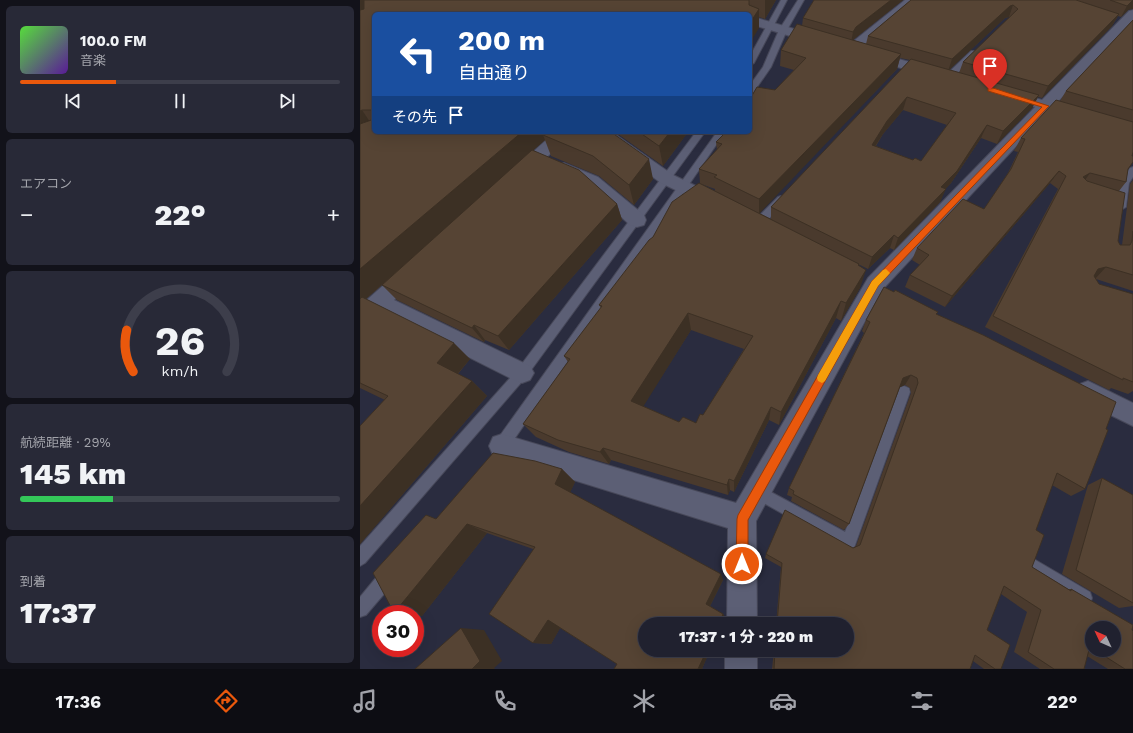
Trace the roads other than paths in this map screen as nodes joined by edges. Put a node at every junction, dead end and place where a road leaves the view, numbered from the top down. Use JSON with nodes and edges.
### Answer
{"nodes":[{"id":1,"x":784,"y":0,"type":"edge"},
{"id":2,"x":801,"y":0,"type":"edge"},
{"id":3,"x":913,"y":0,"type":"edge"},
{"id":4,"x":752,"y":21,"type":"edge"},
{"id":5,"x":1125,"y":21,"type":"edge"},
{"id":6,"x":776,"y":28,"type":"junction"},
{"id":7,"x":981,"y":46,"type":"edge"},
{"id":8,"x":854,"y":51,"type":"junction"},
{"id":9,"x":752,"y":60,"type":"edge"},
{"id":10,"x":949,"y":77,"type":"junction"},
{"id":11,"x":964,"y":82,"type":"edge"},
{"id":12,"x":752,"y":88,"type":"edge"},
{"id":13,"x":994,"y":91,"type":"edge"},
{"id":14,"x":1046,"y":106,"type":"junction"},
{"id":15,"x":1133,"y":131,"type":"edge"},
{"id":16,"x":564,"y":134,"type":"edge"},
{"id":17,"x":604,"y":134,"type":"edge"},
{"id":18,"x":700,"y":134,"type":"edge"},
{"id":19,"x":719,"y":134,"type":"edge"},
{"id":20,"x":537,"y":158,"type":"junction"},
{"id":21,"x":1133,"y":170,"type":"edge"},
{"id":22,"x":675,"y":183,"type":"junction"},
{"id":23,"x":508,"y":184,"type":"edge"},
{"id":24,"x":790,"y":190,"type":"edge"},
{"id":25,"x":1120,"y":200,"type":"junction"},
{"id":26,"x":1133,"y":203,"type":"edge"},
{"id":27,"x":1119,"y":217,"type":"edge"},
{"id":28,"x":637,"y":220,"type":"junction"},
{"id":29,"x":765,"y":227,"type":"joint"},
{"id":30,"x":423,"y":262,"type":"edge"},
{"id":31,"x":868,"y":280,"type":"junction"},
{"id":32,"x":896,"y":294,"type":"edge"},
{"id":33,"x":378,"y":302,"type":"junction"},
{"id":34,"x":360,"y":319,"type":"edge"},
{"id":35,"x":522,"y":373,"type":"junction"},
{"id":36,"x":1070,"y":383,"type":"edge"},
{"id":37,"x":904,"y":392,"type":"edge"},
{"id":38,"x":1133,"y":415,"type":"edge"},
{"id":39,"x":497,"y":452,"type":"joint"},
{"id":40,"x":758,"y":492,"type":"junction"},
{"id":41,"x":742,"y":519,"type":"junction"},
{"id":42,"x":360,"y":558,"type":"edge"},
{"id":43,"x":400,"y":562,"type":"edge"},
{"id":44,"x":1032,"y":566,"type":"edge"},
{"id":45,"x":1099,"y":606,"type":"edge"},
{"id":46,"x":360,"y":609,"type":"edge"},
{"id":47,"x":742,"y":617,"type":"edge"},
{"id":48,"x":741,"y":657,"type":"edge"},
{"id":49,"x":741,"y":669,"type":"edge"}],
"edges":[{"from":1,"to":6,"type":"lane"},
{"from":2,"to":6,"type":"lane"},
{"from":3,"to":8,"type":"street"},
{"from":4,"to":6,"type":"street"},
{"from":5,"to":14,"type":"street"},
{"from":6,"to":8,"type":"street"},
{"from":6,"to":9,"type":"lane"},
{"from":6,"to":12,"type":"lane"},
{"from":7,"to":10,"type":"lane"},
{"from":8,"to":10,"type":"street"},
{"from":10,"to":11,"type":"street"},
{"from":13,"to":14,"type":"street"},
{"from":14,"to":15,"type":"street"},
{"from":14,"to":31,"type":"street"},
{"from":16,"to":20,"type":"street"},
{"from":17,"to":22,"type":"street"},
{"from":18,"to":22,"type":"lane"},
{"from":19,"to":22,"type":"lane"},
{"from":20,"to":23,"type":"street"},
{"from":20,"to":28,"type":"street"},
{"from":21,"to":25,"type":"lane"},
{"from":22,"to":28,"type":"lane"},
{"from":22,"to":29,"type":"street"},
{"from":22,"to":39,"type":"lane"},
{"from":24,"to":29,"type":"lane"},
{"from":25,"to":26,"type":"lane"},
{"from":25,"to":27,"type":"lane"},
{"from":28,"to":35,"type":"lane"},
{"from":30,"to":33,"type":"street"},
{"from":31,"to":32,"type":"street"},
{"from":31,"to":40,"type":"street"},
{"from":33,"to":34,"type":"street"},
{"from":33,"to":35,"type":"street"},
{"from":35,"to":42,"type":"lane"},
{"from":36,"to":38,"type":"street"},
{"from":37,"to":40,"type":"lane"},
{"from":39,"to":41,"type":"street"},
{"from":40,"to":41,"type":"street"},
{"from":41,"to":47,"type":"street"},
{"from":43,"to":46,"type":"lane"},
{"from":44,"to":45,"type":"lane"},
{"from":48,"to":49,"type":"street"}]}
